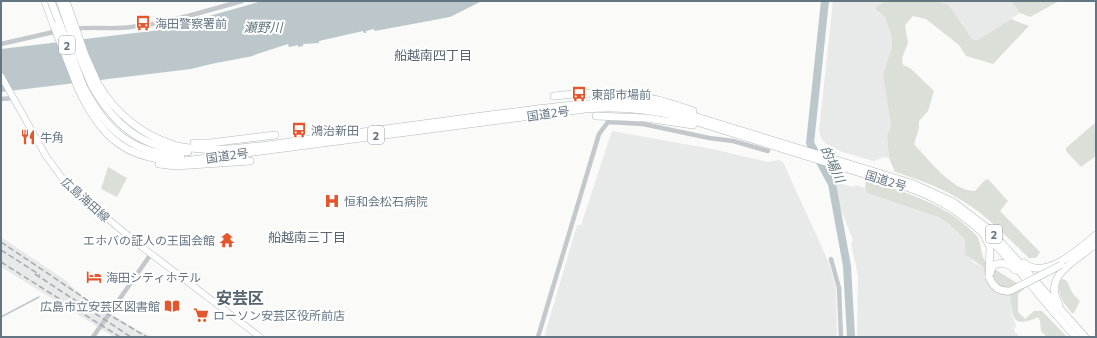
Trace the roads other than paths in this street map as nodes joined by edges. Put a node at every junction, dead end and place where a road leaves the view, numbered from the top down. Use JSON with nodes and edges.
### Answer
{"nodes":[{"id":1,"x":45,"y":1,"type":"edge"},
{"id":2,"x":51,"y":1,"type":"edge"},
{"id":3,"x":60,"y":1,"type":"edge"},
{"id":4,"x":66,"y":1,"type":"edge"},
{"id":5,"x":242,"y":1,"type":"edge"},
{"id":6,"x":1,"y":44,"type":"edge"},
{"id":7,"x":1,"y":76,"type":"edge"},
{"id":8,"x":95,"y":85,"type":"junction"},
{"id":9,"x":81,"y":88,"type":"junction"},
{"id":10,"x":12,"y":96,"type":"junction"},
{"id":11,"x":554,"y":96,"type":"dead end"},
{"id":12,"x":1,"y":99,"type":"edge"},
{"id":13,"x":548,"y":109,"type":"junction"},
{"id":14,"x":596,"y":116,"type":"dead end"},
{"id":15,"x":713,"y":125,"type":"junction"},
{"id":16,"x":275,"y":135,"type":"dead end"},
{"id":17,"x":163,"y":144,"type":"junction"},
{"id":18,"x":768,"y":151,"type":"dead end"},
{"id":19,"x":151,"y":156,"type":"junction"},
{"id":20,"x":250,"y":160,"type":"dead end"},
{"id":21,"x":885,"y":177,"type":"junction"},
{"id":22,"x":944,"y":203,"type":"junction"},
{"id":23,"x":990,"y":230,"type":"junction"},
{"id":24,"x":1096,"y":235,"type":"edge"},
{"id":25,"x":1096,"y":240,"type":"edge"},
{"id":26,"x":1096,"y":244,"type":"edge"},
{"id":27,"x":151,"y":254,"type":"junction"},
{"id":28,"x":831,"y":259,"type":"dead end"},
{"id":29,"x":989,"y":277,"type":"junction"},
{"id":30,"x":1044,"y":301,"type":"junction"},
{"id":31,"x":1076,"y":328,"type":"junction"},
{"id":32,"x":93,"y":337,"type":"edge"},
{"id":33,"x":260,"y":337,"type":"edge"},
{"id":34,"x":538,"y":337,"type":"edge"},
{"id":35,"x":841,"y":337,"type":"edge"},
{"id":36,"x":1076,"y":337,"type":"edge"},
{"id":37,"x":1085,"y":337,"type":"edge"}],
"edges":[{"from":1,"to":9,"type":"highway","number":"2","bridge":true},
{"from":2,"to":9,"type":"highway","number":"2","bridge":true},
{"from":3,"to":8,"type":"highway","number":"2","bridge":true},
{"from":4,"to":8,"type":"highway","number":"2","bridge":true},
{"from":5,"to":6,"type":"street"},
{"from":7,"to":10,"type":"main road","name":"広島海田線"},
{"from":8,"to":17,"type":"highway","number":"2"},
{"from":9,"to":19,"type":"highway","number":"2"},
{"from":10,"to":12,"type":"street"},
{"from":10,"to":27,"type":"main road","name":"広島海田線"},
{"from":11,"to":15,"type":"highway"},
{"from":13,"to":15,"type":"highway","name":"国道2号","number":"2"},
{"from":13,"to":17,"type":"highway","name":"国道2号","number":"2"},
{"from":13,"to":19,"type":"highway","name":"国道2号","number":"2"},
{"from":14,"to":15,"type":"highway"},
{"from":15,"to":21,"type":"highway","name":"国道2号","number":"2"},
{"from":16,"to":17,"type":"highway"},
{"from":18,"to":34,"type":"street"},
{"from":19,"to":20,"type":"highway"},
{"from":21,"to":22,"type":"highway","name":"国道2号","number":"2"},
{"from":21,"to":23,"type":"highway","name":"国道2号","number":"2"},
{"from":22,"to":29,"type":"highway"},
{"from":22,"to":30,"type":"highway","name":"国道2号","number":"2"},
{"from":23,"to":24,"type":"highway"},
{"from":23,"to":31,"type":"highway","name":"国道2号","number":"2"},
{"from":25,"to":29,"type":"highway","bridge":true},
{"from":26,"to":31,"type":"highway"},
{"from":27,"to":32,"type":"street"},
{"from":27,"to":33,"type":"main road","name":"広島海田線"},
{"from":28,"to":35,"type":"street"},
{"from":29,"to":30,"type":"highway"},
{"from":30,"to":36,"type":"highway","name":"国道2号","number":"2"},
{"from":31,"to":37,"type":"highway","name":"国道2号","number":"2"}]}
